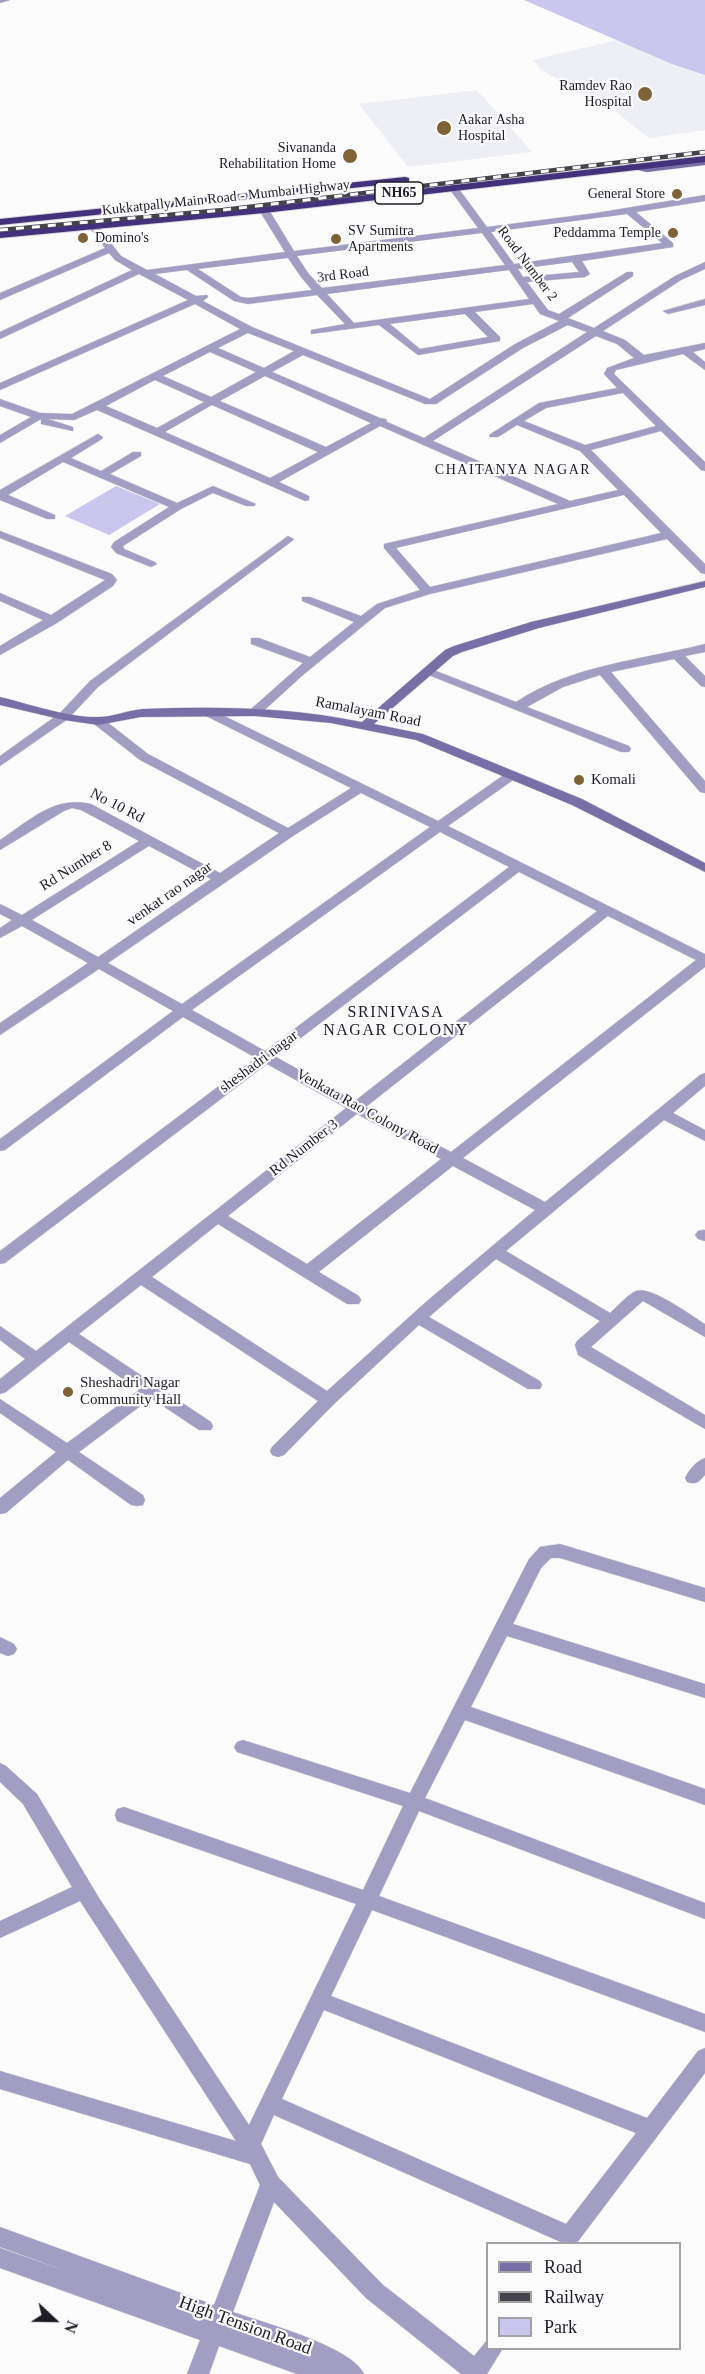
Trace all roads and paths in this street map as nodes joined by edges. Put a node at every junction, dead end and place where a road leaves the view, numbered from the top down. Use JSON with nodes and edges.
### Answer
{"nodes":[{"id":1,"x":6,"y":0,"type":"edge"},
{"id":2,"x":0,"y":1,"type":"edge"},
{"id":3,"x":705,"y":148,"type":"edge"},
{"id":4,"x":705,"y":160,"type":"edge"},
{"id":5,"x":506,"y":170,"type":"dead end"},
{"id":6,"x":419,"y":179,"type":"dead end"},
{"id":7,"x":450,"y":179,"type":"junction"},
{"id":8,"x":705,"y":198,"type":"edge"},
{"id":9,"x":264,"y":210,"type":"junction"},
{"id":10,"x":629,"y":211,"type":"junction"},
{"id":11,"x":98,"y":213,"type":"junction"},
{"id":12,"x":0,"y":222,"type":"edge"},
{"id":13,"x":97,"y":227,"type":"junction"},
{"id":14,"x":485,"y":231,"type":"junction"},
{"id":15,"x":0,"y":235,"type":"edge"},
{"id":16,"x":111,"y":249,"type":"junction"},
{"id":17,"x":292,"y":253,"type":"junction"},
{"id":18,"x":574,"y":259,"type":"junction"},
{"id":19,"x":705,"y":265,"type":"edge"},
{"id":20,"x":187,"y":266,"type":"junction"},
{"id":21,"x":512,"y":267,"type":"junction"},
{"id":22,"x":141,"y":271,"type":"junction"},
{"id":23,"x":630,"y":273,"type":"dead end"},
{"id":24,"x":520,"y":280,"type":"junction"},
{"id":25,"x":225,"y":291,"type":"junction"},
{"id":26,"x":317,"y":292,"type":"junction"},
{"id":27,"x":0,"y":297,"type":"edge"},
{"id":28,"x":196,"y":299,"type":"junction"},
{"id":29,"x":535,"y":301,"type":"junction"},
{"id":30,"x":705,"y":302,"type":"edge"},
{"id":31,"x":467,"y":310,"type":"junction"},
{"id":32,"x":668,"y":311,"type":"dead end"},
{"id":33,"x":563,"y":319,"type":"junction"},
{"id":34,"x":381,"y":322,"type":"junction"},
{"id":35,"x":352,"y":326,"type":"junction"},
{"id":36,"x":248,"y":329,"type":"junction"},
{"id":37,"x":315,"y":332,"type":"dead end"},
{"id":38,"x":598,"y":332,"type":"junction"},
{"id":39,"x":0,"y":336,"type":"edge"},
{"id":40,"x":705,"y":346,"type":"edge"},
{"id":41,"x":211,"y":349,"type":"junction"},
{"id":42,"x":685,"y":350,"type":"junction"},
{"id":43,"x":302,"y":351,"type":"junction"},
{"id":44,"x":642,"y":359,"type":"junction"},
{"id":45,"x":705,"y":367,"type":"edge"},
{"id":46,"x":264,"y":372,"type":"junction"},
{"id":47,"x":156,"y":377,"type":"junction"},
{"id":48,"x":0,"y":387,"type":"edge"},
{"id":49,"x":624,"y":390,"type":"junction"},
{"id":50,"x":0,"y":402,"type":"edge"},
{"id":51,"x":213,"y":402,"type":"junction"},
{"id":52,"x":98,"y":406,"type":"junction"},
{"id":53,"x":39,"y":416,"type":"junction"},
{"id":54,"x":382,"y":421,"type":"junction"},
{"id":55,"x":516,"y":421,"type":"junction"},
{"id":56,"x":663,"y":427,"type":"junction"},
{"id":57,"x":69,"y":429,"type":"dead end"},
{"id":58,"x":157,"y":432,"type":"junction"},
{"id":59,"x":494,"y":435,"type":"dead end"},
{"id":60,"x":98,"y":437,"type":"dead end"},
{"id":61,"x":426,"y":441,"type":"junction"},
{"id":62,"x":0,"y":442,"type":"edge"},
{"id":63,"x":584,"y":449,"type":"junction"},
{"id":64,"x":326,"y":451,"type":"junction"},
{"id":65,"x":137,"y":454,"type":"dead end"},
{"id":66,"x":62,"y":458,"type":"junction"},
{"id":67,"x":705,"y":468,"type":"edge"},
{"id":68,"x":101,"y":475,"type":"junction"},
{"id":69,"x":271,"y":482,"type":"junction"},
{"id":70,"x":624,"y":492,"type":"junction"},
{"id":71,"x":0,"y":495,"type":"edge"},
{"id":72,"x":305,"y":498,"type":"dead end"},
{"id":73,"x":250,"y":504,"type":"dead end"},
{"id":74,"x":570,"y":505,"type":"junction"},
{"id":75,"x":177,"y":507,"type":"junction"},
{"id":76,"x":51,"y":517,"type":"dead end"},
{"id":77,"x":0,"y":534,"type":"edge"},
{"id":78,"x":668,"y":535,"type":"junction"},
{"id":79,"x":288,"y":539,"type":"dead end"},
{"id":80,"x":152,"y":564,"type":"dead end"},
{"id":81,"x":705,"y":571,"type":"edge"},
{"id":82,"x":705,"y":584,"type":"edge"},
{"id":83,"x":427,"y":591,"type":"junction"},
{"id":84,"x":0,"y":597,"type":"edge"},
{"id":85,"x":306,"y":599,"type":"dead end"},
{"id":86,"x":53,"y":620,"type":"junction"},
{"id":87,"x":362,"y":621,"type":"junction"},
{"id":88,"x":255,"y":641,"type":"dead end"},
{"id":89,"x":705,"y":648,"type":"edge"},
{"id":90,"x":0,"y":651,"type":"edge"},
{"id":91,"x":678,"y":656,"type":"junction"},
{"id":92,"x":311,"y":662,"type":"junction"},
{"id":93,"x":427,"y":672,"type":"junction"},
{"id":94,"x":604,"y":672,"type":"junction"},
{"id":95,"x":705,"y":683,"type":"edge"},
{"id":96,"x":0,"y":701,"type":"edge"},
{"id":97,"x":518,"y":708,"type":"junction"},
{"id":98,"x":208,"y":712,"type":"junction"},
{"id":99,"x":255,"y":712,"type":"junction"},
{"id":100,"x":64,"y":716,"type":"junction"},
{"id":101,"x":98,"y":721,"type":"junction"},
{"id":102,"x":365,"y":725,"type":"junction"},
{"id":103,"x":625,"y":749,"type":"dead end"},
{"id":104,"x":0,"y":762,"type":"edge"},
{"id":105,"x":512,"y":775,"type":"junction"},
{"id":106,"x":361,"y":787,"type":"junction"},
{"id":107,"x":705,"y":789,"type":"edge"},
{"id":108,"x":440,"y":826,"type":"junction"},
{"id":109,"x":288,"y":833,"type":"junction"},
{"id":110,"x":148,"y":841,"type":"junction"},
{"id":111,"x":0,"y":846,"type":"edge"},
{"id":112,"x":519,"y":865,"type":"junction"},
{"id":113,"x":705,"y":868,"type":"edge"},
{"id":114,"x":221,"y":879,"type":"junction"},
{"id":115,"x":0,"y":908,"type":"edge"},
{"id":116,"x":608,"y":909,"type":"junction"},
{"id":117,"x":21,"y":920,"type":"junction"},
{"id":118,"x":0,"y":934,"type":"edge"},
{"id":119,"x":705,"y":959,"type":"edge"},
{"id":120,"x":97,"y":964,"type":"junction"},
{"id":121,"x":183,"y":1010,"type":"junction"},
{"id":122,"x":0,"y":1030,"type":"edge"},
{"id":123,"x":267,"y":1056,"type":"junction"},
{"id":124,"x":705,"y":1078,"type":"edge"},
{"id":125,"x":355,"y":1107,"type":"junction"},
{"id":126,"x":663,"y":1114,"type":"junction"},
{"id":127,"x":705,"y":1136,"type":"edge"},
{"id":128,"x":0,"y":1146,"type":"edge"},
{"id":129,"x":452,"y":1159,"type":"junction"},
{"id":130,"x":546,"y":1209,"type":"junction"},
{"id":131,"x":217,"y":1216,"type":"junction"},
{"id":132,"x":497,"y":1252,"type":"junction"},
{"id":133,"x":0,"y":1259,"type":"edge"},
{"id":134,"x":308,"y":1272,"type":"junction"},
{"id":135,"x":141,"y":1277,"type":"junction"},
{"id":136,"x":353,"y":1300,"type":"dead end"},
{"id":137,"x":418,"y":1317,"type":"junction"},
{"id":138,"x":610,"y":1320,"type":"junction"},
{"id":139,"x":705,"y":1331,"type":"edge"},
{"id":140,"x":0,"y":1332,"type":"edge"},
{"id":141,"x":68,"y":1334,"type":"junction"},
{"id":142,"x":36,"y":1359,"type":"junction"},
{"id":143,"x":534,"y":1385,"type":"dead end"},
{"id":144,"x":0,"y":1388,"type":"edge"},
{"id":145,"x":150,"y":1390,"type":"junction"},
{"id":146,"x":327,"y":1399,"type":"junction"},
{"id":147,"x":0,"y":1405,"type":"edge"},
{"id":148,"x":705,"y":1423,"type":"edge"},
{"id":149,"x":205,"y":1426,"type":"dead end"},
{"id":150,"x":278,"y":1451,"type":"dead end"},
{"id":151,"x":67,"y":1452,"type":"junction"},
{"id":152,"x":705,"y":1464,"type":"edge"},
{"id":153,"x":693,"y":1478,"type":"dead end"},
{"id":154,"x":137,"y":1500,"type":"dead end"},
{"id":155,"x":0,"y":1508,"type":"edge"},
{"id":156,"x":705,"y":1595,"type":"edge"},
{"id":157,"x":501,"y":1628,"type":"junction"},
{"id":158,"x":705,"y":1691,"type":"edge"},
{"id":159,"x":460,"y":1711,"type":"junction"},
{"id":160,"x":243,"y":1747,"type":"dead end"},
{"id":161,"x":0,"y":1771,"type":"edge"},
{"id":162,"x":705,"y":1797,"type":"edge"},
{"id":163,"x":415,"y":1802,"type":"junction"},
{"id":164,"x":124,"y":1815,"type":"dead end"},
{"id":165,"x":85,"y":1890,"type":"junction"},
{"id":166,"x":368,"y":1900,"type":"junction"},
{"id":167,"x":705,"y":1911,"type":"edge"},
{"id":168,"x":0,"y":1930,"type":"edge"},
{"id":169,"x":320,"y":2000,"type":"junction"},
{"id":170,"x":705,"y":2023,"type":"edge"},
{"id":171,"x":705,"y":2057,"type":"edge"},
{"id":172,"x":0,"y":2080,"type":"edge"},
{"id":173,"x":270,"y":2104,"type":"junction"},
{"id":174,"x":650,"y":2129,"type":"junction"},
{"id":175,"x":253,"y":2150,"type":"junction"},
{"id":176,"x":271,"y":2184,"type":"junction"},
{"id":177,"x":0,"y":2237,"type":"edge"},
{"id":178,"x":568,"y":2240,"type":"edge"},
{"id":179,"x":0,"y":2258,"type":"edge"},
{"id":180,"x":217,"y":2324,"type":"junction"},
{"id":181,"x":491,"y":2350,"type":"edge"},
{"id":182,"x":349,"y":2373,"type":"edge"},
{"id":183,"x":198,"y":2374,"type":"edge"},
{"id":184,"x":475,"y":2374,"type":"edge"}],
"edges":[{"from":1,"to":2,"type":"street"},
{"from":3,"to":5,"type":"highway"},
{"from":4,"to":7,"type":"highway","name":"Kukkatpally Main Road - Mumbai Highway","number":"NH65"},
{"from":6,"to":11,"type":"highway","name":"Kukkatpally Main Road - Mumbai Highway","number":"NH65"},
{"from":7,"to":9,"type":"highway","name":"Kukkatpally Main Road - Mumbai Highway","number":"NH65"},
{"from":7,"to":14,"type":"street","name":"Road Number 2"},
{"from":8,"to":10,"type":"street"},
{"from":9,"to":13,"type":"highway","name":"Kukkatpally Main Road - Mumbai Highway","number":"NH65"},
{"from":9,"to":17,"type":"street"},
{"from":10,"to":14,"type":"street"},
{"from":10,"to":18,"type":"street","name":"3rd Road"},
{"from":11,"to":12,"type":"highway","name":"Kukkatpally Main Road - Mumbai Highway","number":"NH65"},
{"from":11,"to":13,"type":"highway"},
{"from":13,"to":15,"type":"highway","name":"Kukkatpally Main Road - Mumbai Highway","number":"NH65"},
{"from":13,"to":16,"type":"street"},
{"from":14,"to":17,"type":"street"},
{"from":14,"to":21,"type":"street","name":"Road Number 2"},
{"from":16,"to":22,"type":"street"},
{"from":16,"to":27,"type":"street"},
{"from":17,"to":20,"type":"street"},
{"from":17,"to":26,"type":"street"},
{"from":18,"to":21,"type":"street","name":"3rd Road"},
{"from":18,"to":24,"type":"street"},
{"from":19,"to":38,"type":"street"},
{"from":20,"to":22,"type":"street"},
{"from":20,"to":25,"type":"street","name":"3rd Road"},
{"from":21,"to":24,"type":"street","name":"Road Number 2"},
{"from":21,"to":26,"type":"street","name":"3rd Road"},
{"from":22,"to":28,"type":"street"},
{"from":22,"to":39,"type":"street"},
{"from":23,"to":33,"type":"street"},
{"from":24,"to":29,"type":"street","name":"Road Number 2"},
{"from":25,"to":26,"type":"street","name":"3rd Road"},
{"from":25,"to":28,"type":"street"},
{"from":26,"to":35,"type":"street"},
{"from":28,"to":36,"type":"street"},
{"from":28,"to":48,"type":"street"},
{"from":29,"to":31,"type":"street"},
{"from":29,"to":33,"type":"street","name":"Road Number 2"},
{"from":30,"to":32,"type":"street"},
{"from":31,"to":34,"type":"street"},
{"from":31,"to":34,"type":"street"},
{"from":33,"to":38,"type":"street","name":"Road Number 2"},
{"from":33,"to":43,"type":"street"},
{"from":34,"to":35,"type":"street"},
{"from":35,"to":37,"type":"street"},
{"from":36,"to":41,"type":"street"},
{"from":36,"to":43,"type":"street"},
{"from":38,"to":44,"type":"street","name":"Road Number 2"},
{"from":38,"to":61,"type":"street"},
{"from":40,"to":42,"type":"street"},
{"from":41,"to":46,"type":"street"},
{"from":41,"to":47,"type":"street"},
{"from":42,"to":44,"type":"street"},
{"from":42,"to":45,"type":"street"},
{"from":43,"to":46,"type":"street"},
{"from":44,"to":49,"type":"street"},
{"from":46,"to":51,"type":"street"},
{"from":46,"to":54,"type":"street"},
{"from":47,"to":51,"type":"street"},
{"from":47,"to":52,"type":"street"},
{"from":49,"to":55,"type":"street"},
{"from":49,"to":56,"type":"street"},
{"from":50,"to":53,"type":"street"},
{"from":51,"to":58,"type":"street"},
{"from":51,"to":64,"type":"street"},
{"from":52,"to":53,"type":"street"},
{"from":52,"to":58,"type":"street"},
{"from":53,"to":62,"type":"street"},
{"from":54,"to":61,"type":"street"},
{"from":54,"to":64,"type":"street"},
{"from":55,"to":59,"type":"street"},
{"from":55,"to":63,"type":"street"},
{"from":56,"to":63,"type":"street"},
{"from":56,"to":67,"type":"street"},
{"from":57,"to":62,"type":"street"},
{"from":58,"to":69,"type":"street"},
{"from":60,"to":66,"type":"street"},
{"from":61,"to":74,"type":"street"},
{"from":63,"to":70,"type":"street"},
{"from":64,"to":69,"type":"street"},
{"from":65,"to":68,"type":"street"},
{"from":66,"to":68,"type":"street"},
{"from":66,"to":71,"type":"street"},
{"from":68,"to":75,"type":"street"},
{"from":69,"to":72,"type":"street"},
{"from":70,"to":74,"type":"street"},
{"from":70,"to":78,"type":"street"},
{"from":71,"to":76,"type":"street"},
{"from":73,"to":75,"type":"street"},
{"from":74,"to":83,"type":"street"},
{"from":75,"to":80,"type":"street"},
{"from":77,"to":86,"type":"street"},
{"from":78,"to":81,"type":"street"},
{"from":78,"to":83,"type":"street"},
{"from":79,"to":100,"type":"street"},
{"from":82,"to":93,"type":"street"},
{"from":83,"to":87,"type":"street"},
{"from":84,"to":86,"type":"street"},
{"from":85,"to":87,"type":"street"},
{"from":86,"to":90,"type":"street"},
{"from":87,"to":92,"type":"street"},
{"from":88,"to":92,"type":"street"},
{"from":89,"to":91,"type":"street"},
{"from":91,"to":94,"type":"street"},
{"from":91,"to":95,"type":"street"},
{"from":92,"to":99,"type":"street"},
{"from":93,"to":97,"type":"street"},
{"from":93,"to":102,"type":"street"},
{"from":94,"to":97,"type":"street"},
{"from":94,"to":107,"type":"street"},
{"from":96,"to":100,"type":"street","name":"Ramalayam Road"},
{"from":97,"to":103,"type":"street"},
{"from":98,"to":99,"type":"street","name":"Ramalayam Road"},
{"from":98,"to":101,"type":"street","name":"Ramalayam Road"},
{"from":98,"to":106,"type":"street"},
{"from":99,"to":102,"type":"street","name":"Ramalayam Road"},
{"from":100,"to":101,"type":"street","name":"Ramalayam Road"},
{"from":100,"to":104,"type":"street"},
{"from":101,"to":109,"type":"street"},
{"from":102,"to":105,"type":"street","name":"Ramalayam Road"},
{"from":105,"to":108,"type":"street"},
{"from":105,"to":113,"type":"street","name":"Ramalayam Road"},
{"from":106,"to":108,"type":"street"},
{"from":106,"to":109,"type":"street","name":"venkat rao nagar"},
{"from":108,"to":112,"type":"street"},
{"from":108,"to":121,"type":"street"},
{"from":109,"to":114,"type":"street","name":"venkat rao nagar"},
{"from":110,"to":111,"type":"street","name":"No 10 Rd"},
{"from":110,"to":114,"type":"street","name":"No 10 Rd"},
{"from":110,"to":117,"type":"street","name":"Rd Number 8"},
{"from":112,"to":116,"type":"street"},
{"from":112,"to":123,"type":"street","name":"sheshadri nagar"},
{"from":114,"to":120,"type":"street","name":"venkat rao nagar"},
{"from":115,"to":117,"type":"street","name":"Venkata Rao Colony Road"},
{"from":116,"to":119,"type":"street"},
{"from":116,"to":125,"type":"street","name":"Rd Number 3"},
{"from":117,"to":118,"type":"street","name":"Rd Number 8"},
{"from":117,"to":120,"type":"street","name":"Venkata Rao Colony Road"},
{"from":119,"to":129,"type":"street"},
{"from":120,"to":121,"type":"street","name":"Venkata Rao Colony Road"},
{"from":120,"to":122,"type":"street","name":"venkat rao nagar"},
{"from":121,"to":123,"type":"street","name":"Venkata Rao Colony Road"},
{"from":121,"to":128,"type":"street"},
{"from":123,"to":125,"type":"street","name":"Venkata Rao Colony Road"},
{"from":123,"to":133,"type":"street","name":"sheshadri nagar"},
{"from":124,"to":126,"type":"street"},
{"from":125,"to":129,"type":"street","name":"Venkata Rao Colony Road"},
{"from":125,"to":131,"type":"street","name":"Rd Number 3"},
{"from":126,"to":127,"type":"street"},
{"from":126,"to":130,"type":"street"},
{"from":129,"to":130,"type":"street","name":"Venkata Rao Colony Road"},
{"from":129,"to":134,"type":"street"},
{"from":130,"to":132,"type":"street"},
{"from":131,"to":134,"type":"street"},
{"from":131,"to":135,"type":"street","name":"Rd Number 3"},
{"from":132,"to":137,"type":"street"},
{"from":132,"to":138,"type":"street"},
{"from":134,"to":136,"type":"street"},
{"from":135,"to":141,"type":"street","name":"Rd Number 3"},
{"from":135,"to":146,"type":"street"},
{"from":137,"to":143,"type":"street"},
{"from":137,"to":146,"type":"street"},
{"from":138,"to":139,"type":"street"},
{"from":138,"to":148,"type":"street"},
{"from":140,"to":142,"type":"street"},
{"from":141,"to":142,"type":"street","name":"Rd Number 3"},
{"from":141,"to":145,"type":"street"},
{"from":142,"to":144,"type":"street","name":"Rd Number 3"},
{"from":145,"to":149,"type":"street"},
{"from":145,"to":151,"type":"street"},
{"from":146,"to":150,"type":"street"},
{"from":147,"to":151,"type":"street"},
{"from":151,"to":154,"type":"street"},
{"from":151,"to":155,"type":"street"},
{"from":152,"to":153,"type":"street"},
{"from":156,"to":157,"type":"street"},
{"from":157,"to":158,"type":"street"},
{"from":157,"to":159,"type":"street"},
{"from":159,"to":162,"type":"street"},
{"from":159,"to":163,"type":"street"},
{"from":160,"to":163,"type":"street"},
{"from":161,"to":165,"type":"street"},
{"from":163,"to":166,"type":"street"},
{"from":163,"to":167,"type":"street"},
{"from":164,"to":166,"type":"street"},
{"from":165,"to":168,"type":"street"},
{"from":165,"to":175,"type":"street"},
{"from":166,"to":169,"type":"street"},
{"from":166,"to":170,"type":"street"},
{"from":169,"to":173,"type":"street"},
{"from":169,"to":174,"type":"street"},
{"from":171,"to":174,"type":"street"},
{"from":172,"to":175,"type":"street"},
{"from":173,"to":175,"type":"street"},
{"from":173,"to":178,"type":"street"},
{"from":174,"to":178,"type":"street"},
{"from":175,"to":176,"type":"street"},
{"from":176,"to":180,"type":"street"},
{"from":176,"to":184,"type":"street"},
{"from":177,"to":180,"type":"street","name":"High Tension Road"},
{"from":179,"to":180,"type":"street","name":"High Tension Road"},
{"from":180,"to":182,"type":"street","name":"High Tension Road"},
{"from":180,"to":183,"type":"street"},
{"from":181,"to":184,"type":"street"}]}
